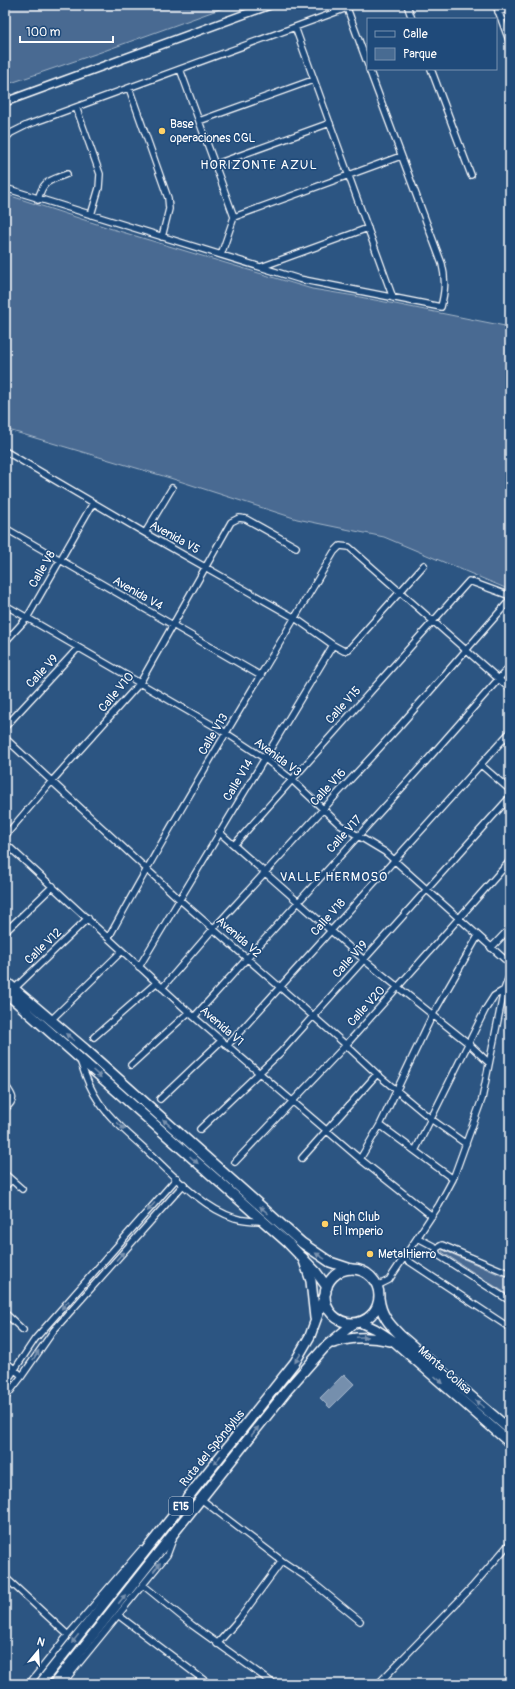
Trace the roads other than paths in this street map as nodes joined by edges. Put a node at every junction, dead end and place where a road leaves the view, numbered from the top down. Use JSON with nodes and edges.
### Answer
{"nodes":[{"id":1,"x":270,"y":5,"type":"edge"},
{"id":2,"x":407,"y":5,"type":"edge"},
{"id":3,"x":496,"y":5,"type":"edge"},
{"id":4,"x":510,"y":8,"type":"edge"},
{"id":5,"x":498,"y":12,"type":"junction"},
{"id":6,"x":412,"y":18,"type":"edge"},
{"id":7,"x":295,"y":27,"type":"junction"},
{"id":8,"x":510,"y":43,"type":"edge"},
{"id":9,"x":367,"y":62,"type":"edge"},
{"id":10,"x":180,"y":69,"type":"junction"},
{"id":11,"x":370,"y":70,"type":"edge"},
{"id":12,"x":431,"y":70,"type":"edge"},
{"id":13,"x":313,"y":80,"type":"junction"},
{"id":14,"x":129,"y":88,"type":"junction"},
{"id":15,"x":5,"y":102,"type":"edge"},
{"id":16,"x":76,"y":107,"type":"junction"},
{"id":17,"x":199,"y":121,"type":"junction"},
{"id":18,"x":330,"y":123,"type":"junction"},
{"id":19,"x":5,"y":139,"type":"edge"},
{"id":20,"x":401,"y":156,"type":"junction"},
{"id":21,"x":216,"y":164,"type":"junction"},
{"id":22,"x":67,"y":174,"type":"dead end"},
{"id":23,"x":349,"y":175,"type":"junction"},
{"id":24,"x":471,"y":175,"type":"dead end"},
{"id":25,"x":5,"y":188,"type":"edge"},
{"id":26,"x":38,"y":200,"type":"junction"},
{"id":27,"x":91,"y":215,"type":"junction"},
{"id":28,"x":234,"y":217,"type":"junction"},
{"id":29,"x":368,"y":228,"type":"junction"},
{"id":30,"x":162,"y":237,"type":"junction"},
{"id":31,"x":221,"y":255,"type":"junction"},
{"id":32,"x":260,"y":267,"type":"junction"},
{"id":33,"x":393,"y":298,"type":"junction"},
{"id":34,"x":5,"y":451,"type":"edge"},
{"id":35,"x":172,"y":488,"type":"dead end"},
{"id":36,"x":94,"y":503,"type":"junction"},
{"id":37,"x":5,"y":528,"type":"edge"},
{"id":38,"x":145,"y":533,"type":"junction"},
{"id":39,"x":296,"y":547,"type":"dead end"},
{"id":40,"x":59,"y":560,"type":"junction"},
{"id":41,"x":424,"y":565,"type":"dead end"},
{"id":42,"x":205,"y":567,"type":"junction"},
{"id":43,"x":400,"y":592,"type":"junction"},
{"id":44,"x":510,"y":596,"type":"edge"},
{"id":45,"x":510,"y":600,"type":"edge"},
{"id":46,"x":5,"y":605,"type":"edge"},
{"id":47,"x":27,"y":618,"type":"junction"},
{"id":48,"x":295,"y":618,"type":"junction"},
{"id":49,"x":433,"y":621,"type":"junction"},
{"id":50,"x":172,"y":625,"type":"junction"},
{"id":51,"x":5,"y":642,"type":"edge"},
{"id":52,"x":332,"y":645,"type":"junction"},
{"id":53,"x":78,"y":648,"type":"junction"},
{"id":54,"x":466,"y":650,"type":"junction"},
{"id":55,"x":510,"y":666,"type":"edge"},
{"id":56,"x":261,"y":676,"type":"junction"},
{"id":57,"x":499,"y":679,"type":"junction"},
{"id":58,"x":140,"y":683,"type":"junction"},
{"id":59,"x":510,"y":689,"type":"edge"},
{"id":60,"x":5,"y":727,"type":"edge"},
{"id":61,"x":510,"y":732,"type":"edge"},
{"id":62,"x":226,"y":733,"type":"junction"},
{"id":63,"x":5,"y":738,"type":"edge"},
{"id":64,"x":264,"y":758,"type":"junction"},
{"id":65,"x":481,"y":765,"type":"junction"},
{"id":66,"x":291,"y":779,"type":"junction"},
{"id":67,"x":52,"y":781,"type":"junction"},
{"id":68,"x":510,"y":790,"type":"edge"},
{"id":69,"x":510,"y":796,"type":"edge"},
{"id":70,"x":323,"y":809,"type":"junction"},
{"id":71,"x":219,"y":832,"type":"junction"},
{"id":72,"x":358,"y":835,"type":"junction"},
{"id":73,"x":5,"y":836,"type":"edge"},
{"id":74,"x":5,"y":844,"type":"edge"},
{"id":75,"x":234,"y":845,"type":"junction"},
{"id":76,"x":394,"y":860,"type":"junction"},
{"id":77,"x":510,"y":861,"type":"edge"},
{"id":78,"x":146,"y":869,"type":"junction"},
{"id":79,"x":265,"y":872,"type":"junction"},
{"id":80,"x":53,"y":886,"type":"junction"},
{"id":81,"x":426,"y":889,"type":"junction"},
{"id":82,"x":179,"y":900,"type":"junction"},
{"id":83,"x":298,"y":901,"type":"junction"},
{"id":84,"x":88,"y":918,"type":"junction"},
{"id":85,"x":458,"y":919,"type":"junction"},
{"id":86,"x":510,"y":928,"type":"edge"},
{"id":87,"x":213,"y":929,"type":"junction"},
{"id":88,"x":331,"y":931,"type":"junction"},
{"id":89,"x":5,"y":932,"type":"edge"},
{"id":90,"x":478,"y":936,"type":"junction"},
{"id":91,"x":108,"y":937,"type":"junction"},
{"id":92,"x":491,"y":948,"type":"junction"},
{"id":93,"x":122,"y":951,"type":"junction"},
{"id":94,"x":246,"y":958,"type":"junction"},
{"id":95,"x":364,"y":960,"type":"junction"},
{"id":96,"x":510,"y":964,"type":"edge"},
{"id":97,"x":139,"y":967,"type":"junction"},
{"id":98,"x":510,"y":974,"type":"edge"},
{"id":99,"x":5,"y":981,"type":"edge"},
{"id":100,"x":156,"y":983,"type":"junction"},
{"id":101,"x":280,"y":987,"type":"junction"},
{"id":102,"x":162,"y":988,"type":"junction"},
{"id":103,"x":397,"y":988,"type":"junction"},
{"id":104,"x":504,"y":990,"type":"junction"},
{"id":105,"x":9,"y":995,"type":"edge"},
{"id":106,"x":189,"y":1012,"type":"junction"},
{"id":107,"x":313,"y":1016,"type":"junction"},
{"id":108,"x":432,"y":1016,"type":"junction"},
{"id":109,"x":194,"y":1017,"type":"junction"},
{"id":110,"x":50,"y":1021,"type":"junction"},
{"id":111,"x":94,"y":1037,"type":"dead end"},
{"id":112,"x":222,"y":1041,"type":"junction"},
{"id":113,"x":468,"y":1043,"type":"junction"},
{"id":114,"x":346,"y":1045,"type":"junction"},
{"id":115,"x":228,"y":1046,"type":"junction"},
{"id":116,"x":80,"y":1058,"type":"junction"},
{"id":117,"x":489,"y":1063,"type":"junction"},
{"id":118,"x":131,"y":1065,"type":"dead end"},
{"id":119,"x":259,"y":1072,"type":"junction"},
{"id":120,"x":377,"y":1074,"type":"junction"},
{"id":121,"x":5,"y":1085,"type":"edge"},
{"id":122,"x":396,"y":1090,"type":"junction"},
{"id":123,"x":160,"y":1099,"type":"dead end"},
{"id":124,"x":294,"y":1101,"type":"junction"},
{"id":125,"x":5,"y":1109,"type":"edge"},
{"id":126,"x":431,"y":1119,"type":"junction"},
{"id":127,"x":380,"y":1125,"type":"junction"},
{"id":128,"x":200,"y":1129,"type":"dead end"},
{"id":129,"x":328,"y":1130,"type":"junction"},
{"id":130,"x":466,"y":1144,"type":"junction"},
{"id":131,"x":415,"y":1151,"type":"junction"},
{"id":132,"x":302,"y":1158,"type":"dead end"},
{"id":133,"x":360,"y":1159,"type":"junction"},
{"id":134,"x":234,"y":1162,"type":"dead end"},
{"id":135,"x":5,"y":1174,"type":"edge"},
{"id":136,"x":177,"y":1178,"type":"junction"},
{"id":137,"x":453,"y":1179,"type":"junction"},
{"id":138,"x":11,"y":1180,"type":"junction"},
{"id":139,"x":184,"y":1184,"type":"junction"},
{"id":140,"x":5,"y":1187,"type":"edge"},
{"id":141,"x":22,"y":1189,"type":"dead end"},
{"id":142,"x":432,"y":1216,"type":"junction"},
{"id":143,"x":262,"y":1221,"type":"junction"},
{"id":144,"x":418,"y":1238,"type":"junction"},
{"id":145,"x":437,"y":1248,"type":"junction"},
{"id":146,"x":303,"y":1258,"type":"junction"},
{"id":147,"x":404,"y":1258,"type":"junction"},
{"id":148,"x":351,"y":1269,"type":"junction"},
{"id":149,"x":510,"y":1274,"type":"edge"},
{"id":150,"x":377,"y":1286,"type":"junction"},
{"id":151,"x":326,"y":1290,"type":"junction"},
{"id":152,"x":379,"y":1298,"type":"junction"},
{"id":153,"x":510,"y":1301,"type":"edge"},
{"id":154,"x":5,"y":1313,"type":"edge"},
{"id":155,"x":357,"y":1322,"type":"junction"},
{"id":156,"x":315,"y":1324,"type":"junction"},
{"id":157,"x":510,"y":1328,"type":"edge"},
{"id":158,"x":24,"y":1330,"type":"dead end"},
{"id":159,"x":394,"y":1342,"type":"junction"},
{"id":160,"x":329,"y":1344,"type":"junction"},
{"id":161,"x":5,"y":1361,"type":"edge"},
{"id":162,"x":15,"y":1370,"type":"junction"},
{"id":163,"x":22,"y":1376,"type":"junction"},
{"id":164,"x":5,"y":1384,"type":"edge"},
{"id":165,"x":5,"y":1398,"type":"edge"},
{"id":166,"x":510,"y":1430,"type":"edge"},
{"id":167,"x":236,"y":1437,"type":"junction"},
{"id":168,"x":245,"y":1443,"type":"junction"},
{"id":169,"x":510,"y":1443,"type":"edge"},
{"id":170,"x":201,"y":1499,"type":"junction"},
{"id":171,"x":167,"y":1522,"type":"junction"},
{"id":172,"x":177,"y":1529,"type":"junction"},
{"id":173,"x":509,"y":1547,"type":"edge"},
{"id":174,"x":282,"y":1561,"type":"junction"},
{"id":175,"x":5,"y":1577,"type":"edge"},
{"id":176,"x":142,"y":1585,"type":"junction"},
{"id":177,"x":118,"y":1615,"type":"junction"},
{"id":178,"x":360,"y":1621,"type":"dead end"},
{"id":179,"x":68,"y":1635,"type":"junction"},
{"id":180,"x":217,"y":1644,"type":"junction"},
{"id":181,"x":29,"y":1684,"type":"edge"},
{"id":182,"x":40,"y":1684,"type":"edge"},
{"id":183,"x":54,"y":1684,"type":"edge"},
{"id":184,"x":62,"y":1684,"type":"edge"},
{"id":185,"x":209,"y":1684,"type":"edge"},
{"id":186,"x":274,"y":1684,"type":"edge"},
{"id":187,"x":378,"y":1684,"type":"edge"}],
"edges":[{"from":1,"to":15,"type":"street"},
{"from":2,"to":6,"type":"street"},
{"from":3,"to":5,"type":"street"},
{"from":4,"to":5,"type":"street"},
{"from":5,"to":8,"type":"street"},
{"from":7,"to":9,"type":"street"},
{"from":7,"to":10,"type":"street"},
{"from":7,"to":13,"type":"street"},
{"from":10,"to":14,"type":"street"},
{"from":10,"to":17,"type":"street"},
{"from":11,"to":20,"type":"street"},
{"from":12,"to":24,"type":"street"},
{"from":13,"to":17,"type":"street"},
{"from":13,"to":18,"type":"street"},
{"from":14,"to":16,"type":"street"},
{"from":14,"to":30,"type":"street"},
{"from":16,"to":19,"type":"street"},
{"from":16,"to":27,"type":"street"},
{"from":17,"to":21,"type":"street"},
{"from":18,"to":21,"type":"street"},
{"from":18,"to":23,"type":"street"},
{"from":20,"to":23,"type":"street"},
{"from":20,"to":33,"type":"street"},
{"from":21,"to":28,"type":"street"},
{"from":22,"to":26,"type":"street"},
{"from":23,"to":28,"type":"street"},
{"from":23,"to":29,"type":"street"},
{"from":25,"to":26,"type":"street"},
{"from":26,"to":27,"type":"street"},
{"from":27,"to":30,"type":"street"},
{"from":28,"to":31,"type":"street"},
{"from":29,"to":32,"type":"street"},
{"from":29,"to":33,"type":"street"},
{"from":30,"to":31,"type":"street"},
{"from":31,"to":32,"type":"street"},
{"from":32,"to":33,"type":"street"},
{"from":34,"to":36,"type":"street","name":"Avenida V5"},
{"from":35,"to":38,"type":"street"},
{"from":36,"to":38,"type":"street","name":"Avenida V5"},
{"from":36,"to":40,"type":"street","name":"Calle V8"},
{"from":37,"to":40,"type":"street","name":"Avenida V4"},
{"from":38,"to":42,"type":"street","name":"Avenida V5"},
{"from":39,"to":42,"type":"street","name":"Calle V10"},
{"from":40,"to":47,"type":"street","name":"Calle V8"},
{"from":40,"to":50,"type":"street","name":"Avenida V4"},
{"from":41,"to":43,"type":"street"},
{"from":42,"to":48,"type":"street","name":"Avenida V5"},
{"from":42,"to":50,"type":"street","name":"Calle V10"},
{"from":43,"to":48,"type":"street","name":"Calle V13"},
{"from":43,"to":49,"type":"street"},
{"from":43,"to":52,"type":"street"},
{"from":44,"to":49,"type":"street","name":"Calle V15"},
{"from":45,"to":54,"type":"street","name":"Calle V16"},
{"from":46,"to":47,"type":"street","name":"Avenida V3"},
{"from":47,"to":51,"type":"street","name":"Calle V8"},
{"from":47,"to":53,"type":"street","name":"Avenida V3"},
{"from":48,"to":52,"type":"street","name":"Avenida V5"},
{"from":48,"to":56,"type":"street","name":"Calle V13"},
{"from":49,"to":54,"type":"street"},
{"from":49,"to":66,"type":"street","name":"Calle V15"},
{"from":50,"to":56,"type":"street","name":"Avenida V4"},
{"from":50,"to":58,"type":"street","name":"Calle V10"},
{"from":52,"to":64,"type":"street","name":"Calle V14"},
{"from":53,"to":58,"type":"street","name":"Avenida V3"},
{"from":53,"to":60,"type":"street","name":"Calle V9"},
{"from":54,"to":57,"type":"street"},
{"from":54,"to":70,"type":"street","name":"Calle V16"},
{"from":55,"to":57,"type":"street","name":"Calle V17"},
{"from":56,"to":62,"type":"street","name":"Calle V13"},
{"from":57,"to":59,"type":"street"},
{"from":57,"to":72,"type":"street","name":"Calle V17"},
{"from":58,"to":62,"type":"street","name":"Avenida V3"},
{"from":58,"to":67,"type":"street","name":"Calle V10"},
{"from":61,"to":65,"type":"street","name":"Calle V18"},
{"from":62,"to":64,"type":"street","name":"Avenida V3"},
{"from":62,"to":78,"type":"street","name":"Calle V13"},
{"from":63,"to":67,"type":"street","name":"Avenida V2"},
{"from":64,"to":66,"type":"street","name":"Avenida V3"},
{"from":64,"to":71,"type":"street","name":"Calle V14"},
{"from":65,"to":68,"type":"street"},
{"from":65,"to":76,"type":"street","name":"Calle V18"},
{"from":66,"to":70,"type":"street","name":"Avenida V3"},
{"from":66,"to":75,"type":"street","name":"Calle V15"},
{"from":67,"to":73,"type":"street","name":"Calle V10"},
{"from":67,"to":78,"type":"street","name":"Avenida V2"},
{"from":69,"to":81,"type":"street","name":"Calle V19"},
{"from":70,"to":72,"type":"street","name":"Avenida V3"},
{"from":70,"to":79,"type":"street","name":"Calle V16"},
{"from":71,"to":75,"type":"street"},
{"from":71,"to":82,"type":"street","name":"Calle V14"},
{"from":72,"to":76,"type":"street","name":"Avenida V3"},
{"from":72,"to":83,"type":"street","name":"Calle V17"},
{"from":74,"to":80,"type":"street","name":"Avenida V1"},
{"from":75,"to":79,"type":"street"},
{"from":76,"to":81,"type":"street","name":"Avenida V3"},
{"from":76,"to":88,"type":"street","name":"Calle V18"},
{"from":77,"to":85,"type":"street","name":"Calle V20"},
{"from":78,"to":82,"type":"street","name":"Avenida V2"},
{"from":78,"to":91,"type":"street","name":"Calle V13"},
{"from":79,"to":83,"type":"street"},
{"from":79,"to":87,"type":"street","name":"Calle V16"},
{"from":80,"to":84,"type":"street","name":"Avenida V1"},
{"from":80,"to":89,"type":"street"},
{"from":81,"to":85,"type":"street","name":"Avenida V3"},
{"from":81,"to":95,"type":"street","name":"Calle V19"},
{"from":82,"to":87,"type":"street","name":"Avenida V2"},
{"from":82,"to":97,"type":"street","name":"Calle V14"},
{"from":83,"to":88,"type":"street"},
{"from":83,"to":94,"type":"street","name":"Calle V17"},
{"from":84,"to":91,"type":"street","name":"Avenida V1"},
{"from":84,"to":105,"type":"street","name":"Calle V12"},
{"from":85,"to":90,"type":"street","name":"Avenida V3"},
{"from":85,"to":103,"type":"street","name":"Calle V20"},
{"from":86,"to":92,"type":"street"},
{"from":87,"to":94,"type":"street","name":"Avenida V2"},
{"from":87,"to":102,"type":"street","name":"Calle V16"},
{"from":88,"to":95,"type":"street"},
{"from":88,"to":101,"type":"street","name":"Calle V18"},
{"from":90,"to":92,"type":"street","name":"Avenida V3"},
{"from":90,"to":108,"type":"street"},
{"from":91,"to":93,"type":"street","name":"Avenida V1"},
{"from":92,"to":96,"type":"street","name":"Avenida V3"},
{"from":93,"to":97,"type":"street","name":"Avenida V1"},
{"from":93,"to":110,"type":"street"},
{"from":94,"to":101,"type":"street","name":"Avenida V2"},
{"from":94,"to":109,"type":"street","name":"Calle V17"},
{"from":95,"to":103,"type":"street"},
{"from":95,"to":107,"type":"street","name":"Calle V19"},
{"from":97,"to":100,"type":"street","name":"Avenida V1"},
{"from":98,"to":104,"type":"street"},
{"from":99,"to":105,"type":"main road"},
{"from":100,"to":102,"type":"street","name":"Avenida V1"},
{"from":100,"to":111,"type":"street"},
{"from":101,"to":107,"type":"street","name":"Avenida V2"},
{"from":101,"to":115,"type":"street","name":"Calle V18"},
{"from":102,"to":106,"type":"street","name":"Avenida V1"},
{"from":103,"to":108,"type":"street"},
{"from":103,"to":114,"type":"street","name":"Calle V20"},
{"from":104,"to":113,"type":"street"},
{"from":104,"to":117,"type":"street"},
{"from":105,"to":110,"type":"main road"},
{"from":105,"to":116,"type":"main road"},
{"from":106,"to":109,"type":"street","name":"Avenida V1"},
{"from":106,"to":118,"type":"street"},
{"from":107,"to":114,"type":"street","name":"Avenida V2"},
{"from":107,"to":119,"type":"street","name":"Calle V19"},
{"from":108,"to":113,"type":"street"},
{"from":108,"to":122,"type":"street"},
{"from":109,"to":112,"type":"street","name":"Avenida V1"},
{"from":148,"to":110,"type":"main road","one_way":true},
{"from":112,"to":115,"type":"street","name":"Avenida V1"},
{"from":112,"to":123,"type":"street"},
{"from":113,"to":117,"type":"street"},
{"from":113,"to":126,"type":"street"},
{"from":114,"to":120,"type":"street","name":"Avenida V2"},
{"from":114,"to":124,"type":"street","name":"Calle V20"},
{"from":115,"to":119,"type":"street","name":"Avenida V1"},
{"from":116,"to":136,"type":"street","one_way":true},
{"from":116,"to":143,"type":"main road","one_way":true},
{"from":117,"to":130,"type":"street"},
{"from":119,"to":124,"type":"street","name":"Avenida V1"},
{"from":119,"to":128,"type":"street","name":"Calle V19"},
{"from":120,"to":122,"type":"street","name":"Avenida V2"},
{"from":120,"to":129,"type":"street"},
{"from":121,"to":125,"type":"street"},
{"from":122,"to":126,"type":"street","name":"Avenida V2"},
{"from":122,"to":127,"type":"street"},
{"from":124,"to":129,"type":"street","name":"Avenida V1"},
{"from":124,"to":134,"type":"street","name":"Calle V20"},
{"from":126,"to":130,"type":"street","name":"Avenida V2"},
{"from":126,"to":131,"type":"street"},
{"from":127,"to":131,"type":"street"},
{"from":127,"to":133,"type":"street"},
{"from":129,"to":132,"type":"street"},
{"from":129,"to":133,"type":"street","name":"Avenida V1"},
{"from":130,"to":137,"type":"street"},
{"from":131,"to":137,"type":"street"},
{"from":133,"to":142,"type":"street","name":"Avenida V1"},
{"from":135,"to":138,"type":"street"},
{"from":136,"to":139,"type":"street"},
{"from":136,"to":162,"type":"street","one_way":true},
{"from":137,"to":142,"type":"street"},
{"from":138,"to":140,"type":"street"},
{"from":138,"to":141,"type":"street"},
{"from":139,"to":143,"type":"street"},
{"from":163,"to":139,"type":"street","one_way":true},
{"from":142,"to":144,"type":"street"},
{"from":143,"to":146,"type":"main road"},
{"from":144,"to":145,"type":"street"},
{"from":144,"to":147,"type":"street"},
{"from":145,"to":149,"type":"street"},
{"from":145,"to":153,"type":"street"},
{"from":146,"to":151,"type":"main road"},
{"from":146,"to":156,"type":"main road"},
{"from":147,"to":150,"type":"street"},
{"from":147,"to":157,"type":"street"},
{"from":148,"to":150,"type":"main road"},
{"from":148,"to":151,"type":"main road","number":"E15"},
{"from":150,"to":152,"type":"main road"},
{"from":151,"to":155,"type":"main road"},
{"from":151,"to":156,"type":"main road","name":"Ruta del Spóndylus","number":"E15"},
{"from":152,"to":155,"type":"main road","number":"E15"},
{"from":166,"to":152,"type":"main road","name":"Manta-Colisa","one_way":true},
{"from":154,"to":158,"type":"street"},
{"from":155,"to":159,"type":"main road","name":"Manta-Colisa"},
{"from":155,"to":160,"type":"main road","name":"Ruta del Spóndylus","number":"E15"},
{"from":156,"to":167,"type":"main road","name":"Ruta del Spóndylus","number":"E15","one_way":true},
{"from":160,"to":159,"type":"main road","one_way":true},
{"from":159,"to":169,"type":"main road","name":"Manta-Colisa","one_way":true},
{"from":168,"to":160,"type":"main road","name":"Ruta del Spóndylus","number":"E15","one_way":true},
{"from":161,"to":162,"type":"street"},
{"from":162,"to":163,"type":"street"},
{"from":162,"to":164,"type":"street"},
{"from":163,"to":165,"type":"street"},
{"from":167,"to":168,"type":"main road"},
{"from":167,"to":171,"type":"main road","name":"Ruta del Spóndylus","number":"E15","one_way":true},
{"from":168,"to":170,"type":"main road","name":"Ruta del Spóndylus","number":"E15"},
{"from":170,"to":172,"type":"main road","name":"Ruta del Spóndylus","number":"E15"},
{"from":170,"to":174,"type":"street"},
{"from":171,"to":172,"type":"main road"},
{"from":171,"to":179,"type":"street"},
{"from":171,"to":182,"type":"main road","name":"Ruta del Spóndylus","number":"E15","one_way":true},
{"from":176,"to":172,"type":"street","one_way":true},
{"from":183,"to":172,"type":"main road","name":"Ruta del Spóndylus","number":"E15","one_way":true},
{"from":173,"to":187,"type":"street"},
{"from":174,"to":178,"type":"street"},
{"from":174,"to":180,"type":"street"},
{"from":175,"to":179,"type":"street"},
{"from":176,"to":177,"type":"street"},
{"from":176,"to":180,"type":"street"},
{"from":177,"to":184,"type":"street"},
{"from":177,"to":185,"type":"street"},
{"from":179,"to":181,"type":"street"},
{"from":180,"to":186,"type":"street"}]}
